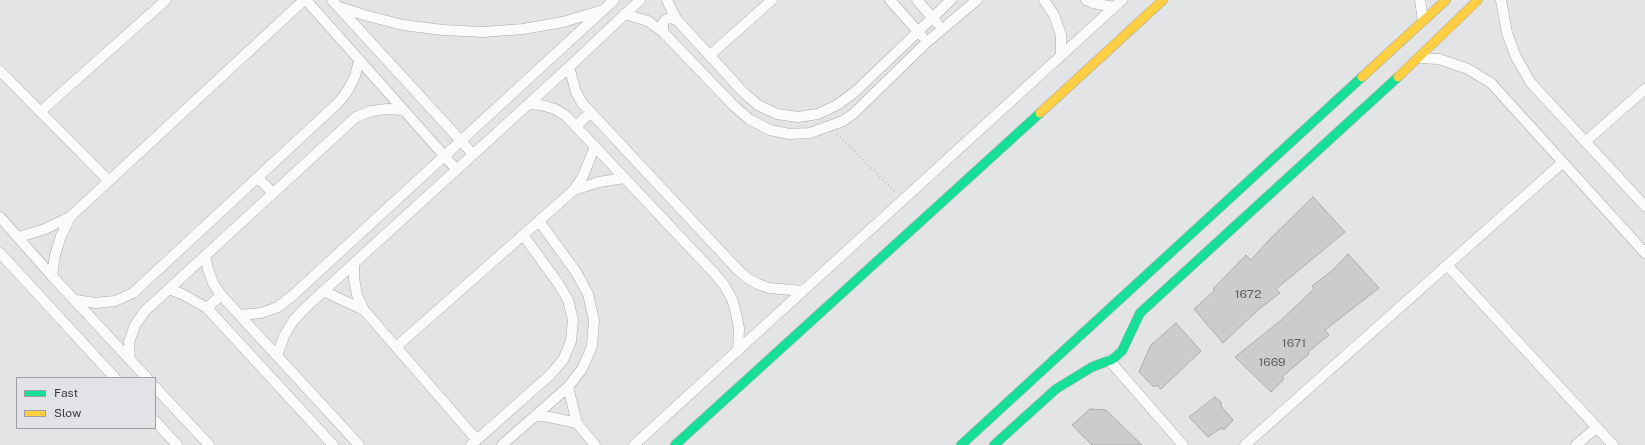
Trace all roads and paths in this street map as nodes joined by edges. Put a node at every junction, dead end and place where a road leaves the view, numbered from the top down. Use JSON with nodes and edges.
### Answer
{"nodes":[{"id":1,"x":166,"y":0,"type":"edge"},
{"id":2,"x":305,"y":0,"type":"edge"},
{"id":3,"x":614,"y":0,"type":"edge"},
{"id":4,"x":640,"y":0,"type":"edge"},
{"id":5,"x":667,"y":0,"type":"edge"},
{"id":6,"x":772,"y":0,"type":"edge"},
{"id":7,"x":890,"y":0,"type":"edge"},
{"id":8,"x":917,"y":0,"type":"edge"},
{"id":9,"x":951,"y":0,"type":"edge"},
{"id":10,"x":976,"y":0,"type":"edge"},
{"id":11,"x":1045,"y":0,"type":"edge"},
{"id":12,"x":1053,"y":0,"type":"edge"},
{"id":13,"x":1086,"y":0,"type":"edge"},
{"id":14,"x":1163,"y":0,"type":"edge"},
{"id":15,"x":1420,"y":0,"type":"edge"},
{"id":16,"x":1446,"y":0,"type":"edge"},
{"id":17,"x":1478,"y":0,"type":"edge"},
{"id":18,"x":1501,"y":0,"type":"edge"},
{"id":19,"x":336,"y":3,"type":"edge"},
{"id":20,"x":1118,"y":3,"type":"edge"},
{"id":21,"x":602,"y":11,"type":"junction"},
{"id":22,"x":624,"y":14,"type":"junction"},
{"id":23,"x":932,"y":18,"type":"junction"},
{"id":24,"x":677,"y":20,"type":"junction"},
{"id":25,"x":1423,"y":20,"type":"junction"},
{"id":26,"x":942,"y":28,"type":"junction"},
{"id":27,"x":918,"y":31,"type":"junction"},
{"id":28,"x":663,"y":32,"type":"junction"},
{"id":29,"x":927,"y":42,"type":"junction"},
{"id":30,"x":710,"y":55,"type":"junction"},
{"id":31,"x":1061,"y":56,"type":"junction"},
{"id":32,"x":1418,"y":58,"type":"junction"},
{"id":33,"x":359,"y":60,"type":"junction"},
{"id":34,"x":569,"y":67,"type":"junction"},
{"id":35,"x":0,"y":71,"type":"edge"},
{"id":36,"x":1645,"y":89,"type":"edge"},
{"id":37,"x":528,"y":104,"type":"junction"},
{"id":38,"x":403,"y":110,"type":"junction"},
{"id":39,"x":40,"y":112,"type":"junction"},
{"id":40,"x":591,"y":112,"type":"junction"},
{"id":41,"x":576,"y":126,"type":"junction"},
{"id":42,"x":829,"y":127,"type":"junction"},
{"id":43,"x":461,"y":141,"type":"junction"},
{"id":44,"x":1585,"y":142,"type":"junction"},
{"id":45,"x":595,"y":146,"type":"junction"},
{"id":46,"x":473,"y":154,"type":"junction"},
{"id":47,"x":444,"y":156,"type":"junction"},
{"id":48,"x":1562,"y":163,"type":"junction"},
{"id":49,"x":456,"y":169,"type":"junction"},
{"id":50,"x":258,"y":178,"type":"junction"},
{"id":51,"x":624,"y":178,"type":"junction"},
{"id":52,"x":109,"y":181,"type":"junction"},
{"id":53,"x":574,"y":190,"type":"junction"},
{"id":54,"x":273,"y":194,"type":"junction"},
{"id":55,"x":903,"y":200,"type":"junction"},
{"id":56,"x":1645,"y":206,"type":"edge"},
{"id":57,"x":0,"y":217,"type":"edge"},
{"id":58,"x":70,"y":217,"type":"junction"},
{"id":59,"x":539,"y":221,"type":"junction"},
{"id":60,"x":523,"y":235,"type":"junction"},
{"id":61,"x":18,"y":237,"type":"junction"},
{"id":62,"x":0,"y":253,"type":"edge"},
{"id":63,"x":1645,"y":253,"type":"edge"},
{"id":64,"x":206,"y":255,"type":"junction"},
{"id":65,"x":354,"y":263,"type":"junction"},
{"id":66,"x":1447,"y":265,"type":"junction"},
{"id":67,"x":52,"y":276,"type":"junction"},
{"id":68,"x":169,"y":289,"type":"junction"},
{"id":69,"x":324,"y":291,"type":"junction"},
{"id":70,"x":803,"y":291,"type":"junction"},
{"id":71,"x":221,"y":295,"type":"junction"},
{"id":72,"x":76,"y":300,"type":"junction"},
{"id":73,"x":207,"y":308,"type":"junction"},
{"id":74,"x":364,"y":310,"type":"junction"},
{"id":75,"x":240,"y":315,"type":"junction"},
{"id":76,"x":396,"y":347,"type":"junction"},
{"id":77,"x":738,"y":352,"type":"junction"},
{"id":78,"x":277,"y":356,"type":"junction"},
{"id":79,"x":130,"y":360,"type":"junction"},
{"id":80,"x":1109,"y":360,"type":"junction"},
{"id":81,"x":114,"y":377,"type":"edge"},
{"id":82,"x":146,"y":377,"type":"edge"},
{"id":83,"x":568,"y":387,"type":"junction"},
{"id":84,"x":156,"y":388,"type":"edge"},
{"id":85,"x":535,"y":416,"type":"junction"},
{"id":86,"x":156,"y":422,"type":"edge"},
{"id":87,"x":577,"y":423,"type":"junction"},
{"id":88,"x":1597,"y":427,"type":"junction"},
{"id":89,"x":474,"y":442,"type":"edge"},
{"id":90,"x":177,"y":445,"type":"edge"},
{"id":91,"x":209,"y":445,"type":"edge"},
{"id":92,"x":332,"y":445,"type":"edge"},
{"id":93,"x":359,"y":445,"type":"edge"},
{"id":94,"x":502,"y":445,"type":"edge"},
{"id":95,"x":596,"y":445,"type":"edge"},
{"id":96,"x":634,"y":445,"type":"edge"},
{"id":97,"x":674,"y":445,"type":"edge"},
{"id":98,"x":961,"y":445,"type":"edge"},
{"id":99,"x":994,"y":445,"type":"edge"},
{"id":100,"x":1183,"y":445,"type":"edge"},
{"id":101,"x":1245,"y":445,"type":"edge"},
{"id":102,"x":1576,"y":445,"type":"edge"},
{"id":103,"x":1613,"y":445,"type":"edge"}],
"edges":[{"from":1,"to":39,"type":"street"},
{"from":2,"to":33,"type":"street"},
{"from":2,"to":52,"type":"street"},
{"from":3,"to":21,"type":"street"},
{"from":4,"to":22,"type":"street"},
{"from":5,"to":24,"type":"street"},
{"from":6,"to":30,"type":"street"},
{"from":7,"to":27,"type":"street"},
{"from":8,"to":23,"type":"street"},
{"from":9,"to":23,"type":"street"},
{"from":10,"to":26,"type":"street"},
{"from":11,"to":12,"type":"street"},
{"from":11,"to":31,"type":"street"},
{"from":13,"to":20,"type":"street"},
{"from":14,"to":97,"type":"street"},
{"from":15,"to":25,"type":"street"},
{"from":16,"to":25,"type":"street"},
{"from":17,"to":32,"type":"street"},
{"from":18,"to":44,"type":"street"},
{"from":19,"to":21,"type":"street"},
{"from":19,"to":43,"type":"street"},
{"from":20,"to":31,"type":"street"},
{"from":21,"to":43,"type":"street"},
{"from":22,"to":28,"type":"street"},
{"from":22,"to":34,"type":"street"},
{"from":23,"to":26,"type":"street"},
{"from":23,"to":27,"type":"street"},
{"from":24,"to":28,"type":"street"},
{"from":24,"to":30,"type":"street"},
{"from":25,"to":98,"type":"street"},
{"from":26,"to":29,"type":"street"},
{"from":27,"to":29,"type":"street"},
{"from":27,"to":30,"type":"street"},
{"from":28,"to":42,"type":"street"},
{"from":29,"to":42,"type":"street"},
{"from":31,"to":55,"type":"street"},
{"from":32,"to":48,"type":"street"},
{"from":32,"to":80,"type":"street"},
{"from":33,"to":38,"type":"street"},
{"from":33,"to":50,"type":"street"},
{"from":34,"to":37,"type":"street"},
{"from":34,"to":40,"type":"street"},
{"from":35,"to":39,"type":"street"},
{"from":36,"to":44,"type":"street"},
{"from":37,"to":41,"type":"street"},
{"from":37,"to":46,"type":"street"},
{"from":38,"to":47,"type":"street"},
{"from":38,"to":54,"type":"street"},
{"from":39,"to":52,"type":"street"},
{"from":40,"to":41,"type":"street"},
{"from":40,"to":70,"type":"street"},
{"from":41,"to":45,"type":"street"},
{"from":42,"to":55,"type":"path"},
{"from":43,"to":46,"type":"street"},
{"from":43,"to":47,"type":"street"},
{"from":44,"to":56,"type":"street"},
{"from":45,"to":51,"type":"street"},
{"from":45,"to":53,"type":"street"},
{"from":46,"to":49,"type":"street"},
{"from":47,"to":49,"type":"street"},
{"from":47,"to":75,"type":"street"},
{"from":48,"to":63,"type":"street"},
{"from":48,"to":66,"type":"street"},
{"from":49,"to":65,"type":"street"},
{"from":50,"to":54,"type":"street"},
{"from":50,"to":72,"type":"street"},
{"from":51,"to":53,"type":"street"},
{"from":51,"to":77,"type":"street"},
{"from":52,"to":58,"type":"street"},
{"from":53,"to":59,"type":"street"},
{"from":54,"to":64,"type":"street"},
{"from":55,"to":70,"type":"street"},
{"from":57,"to":61,"type":"street"},
{"from":58,"to":61,"type":"street"},
{"from":58,"to":67,"type":"street"},
{"from":59,"to":60,"type":"street"},
{"from":59,"to":83,"type":"street"},
{"from":60,"to":76,"type":"street"},
{"from":60,"to":89,"type":"street"},
{"from":61,"to":67,"type":"street"},
{"from":62,"to":81,"type":"street"},
{"from":64,"to":68,"type":"street"},
{"from":64,"to":71,"type":"street"},
{"from":65,"to":69,"type":"street"},
{"from":65,"to":74,"type":"street"},
{"from":66,"to":88,"type":"street"},
{"from":66,"to":101,"type":"street"},
{"from":67,"to":72,"type":"street"},
{"from":68,"to":73,"type":"street"},
{"from":68,"to":79,"type":"street"},
{"from":69,"to":74,"type":"street"},
{"from":69,"to":78,"type":"street"},
{"from":70,"to":77,"type":"street"},
{"from":71,"to":73,"type":"street"},
{"from":71,"to":75,"type":"street"},
{"from":72,"to":79,"type":"street"},
{"from":73,"to":92,"type":"street"},
{"from":74,"to":76,"type":"street"},
{"from":75,"to":78,"type":"street"},
{"from":76,"to":89,"type":"street"},
{"from":77,"to":96,"type":"street"},
{"from":78,"to":93,"type":"street"},
{"from":79,"to":82,"type":"street"},
{"from":80,"to":99,"type":"street"},
{"from":80,"to":100,"type":"street"},
{"from":83,"to":85,"type":"street"},
{"from":83,"to":87,"type":"street"},
{"from":84,"to":91,"type":"street"},
{"from":85,"to":87,"type":"street"},
{"from":85,"to":94,"type":"street"},
{"from":86,"to":90,"type":"street"},
{"from":87,"to":95,"type":"street"},
{"from":88,"to":102,"type":"street"},
{"from":88,"to":103,"type":"street"}]}
